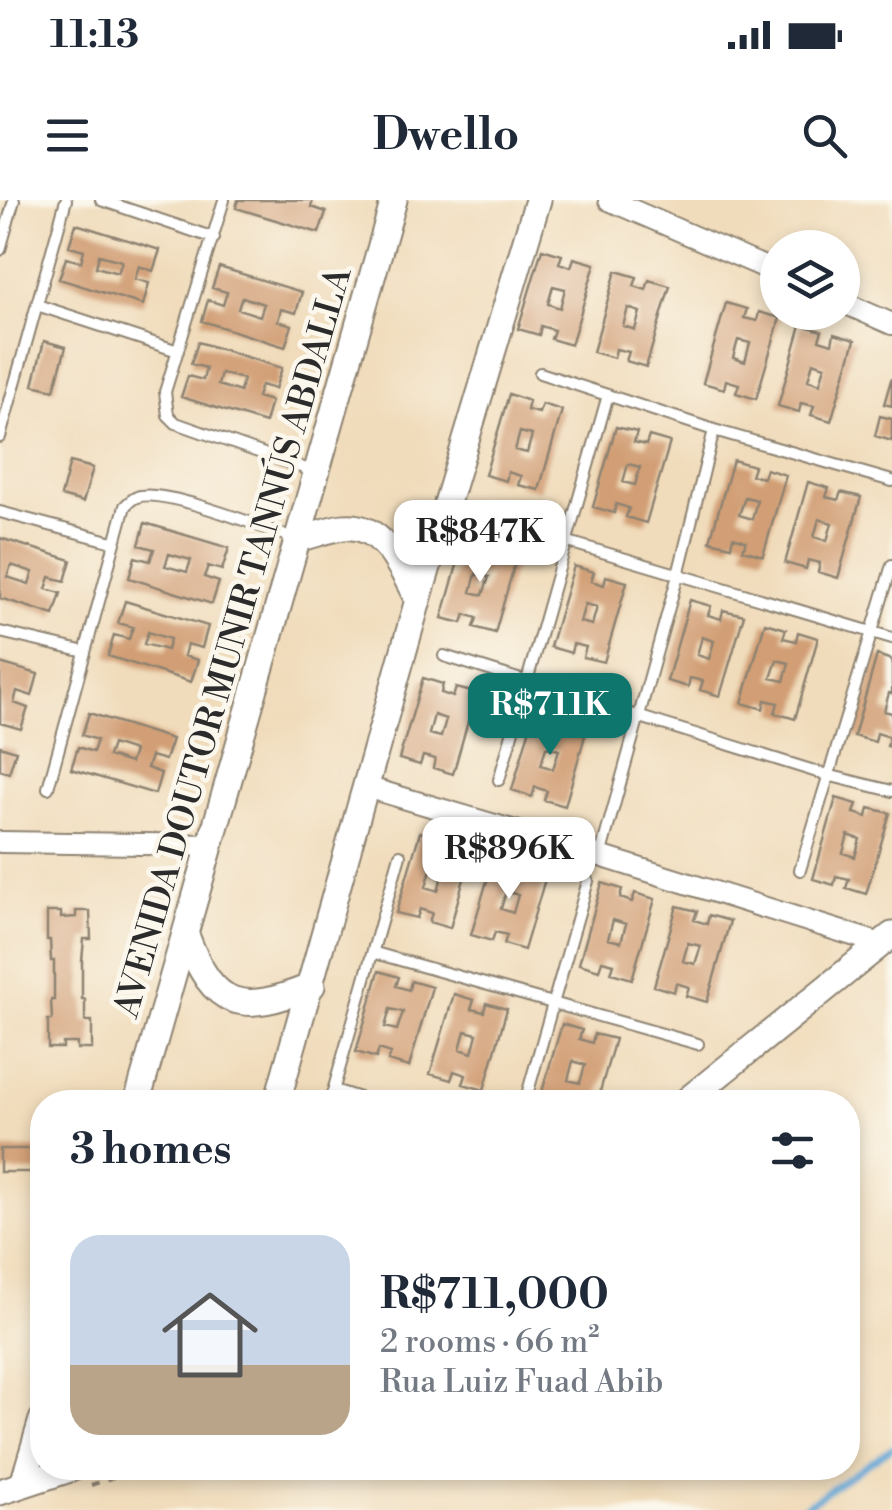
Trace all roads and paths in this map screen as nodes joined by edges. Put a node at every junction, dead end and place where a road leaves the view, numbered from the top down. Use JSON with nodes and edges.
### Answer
{"nodes":[{"id":1,"x":14,"y":200,"type":"edge"},
{"id":2,"x":66,"y":200,"type":"edge"},
{"id":3,"x":101,"y":200,"type":"edge"},
{"id":4,"x":224,"y":200,"type":"edge"},
{"id":5,"x":394,"y":200,"type":"edge"},
{"id":6,"x":538,"y":200,"type":"edge"},
{"id":7,"x":609,"y":200,"type":"edge"},
{"id":8,"x":214,"y":238,"type":"junction"},
{"id":9,"x":0,"y":250,"type":"edge"},
{"id":10,"x":760,"y":265,"type":"edge"},
{"id":11,"x":37,"y":305,"type":"junction"},
{"id":12,"x":860,"y":310,"type":"edge"},
{"id":13,"x":892,"y":324,"type":"edge"},
{"id":14,"x":178,"y":351,"type":"junction"},
{"id":15,"x":540,"y":373,"type":"dead end"},
{"id":16,"x":0,"y":385,"type":"edge"},
{"id":17,"x":14,"y":389,"type":"junction"},
{"id":18,"x":608,"y":395,"type":"junction"},
{"id":19,"x":714,"y":430,"type":"junction"},
{"id":20,"x":1,"y":432,"type":"edge"},
{"id":21,"x":315,"y":472,"type":"junction"},
{"id":22,"x":892,"y":481,"type":"edge"},
{"id":23,"x":0,"y":512,"type":"edge"},
{"id":24,"x":481,"y":516,"type":"dead end"},
{"id":25,"x":296,"y":539,"type":"junction"},
{"id":26,"x":113,"y":542,"type":"junction"},
{"id":27,"x":568,"y":542,"type":"junction"},
{"id":28,"x":892,"y":565,"type":"edge"},
{"id":29,"x":678,"y":575,"type":"junction"},
{"id":30,"x":418,"y":600,"type":"junction"},
{"id":31,"x":0,"y":632,"type":"edge"},
{"id":32,"x":874,"y":633,"type":"junction"},
{"id":33,"x":892,"y":638,"type":"edge"},
{"id":34,"x":85,"y":652,"type":"junction"},
{"id":35,"x":444,"y":656,"type":"dead end"},
{"id":36,"x":527,"y":682,"type":"junction"},
{"id":37,"x":636,"y":716,"type":"junction"},
{"id":38,"x":827,"y":775,"type":"junction"},
{"id":39,"x":498,"y":780,"type":"dead end"},
{"id":40,"x":366,"y":787,"type":"junction"},
{"id":41,"x":48,"y":788,"type":"dead end"},
{"id":42,"x":892,"y":791,"type":"edge"},
{"id":43,"x":0,"y":842,"type":"edge"},
{"id":44,"x":212,"y":845,"type":"junction"},
{"id":45,"x":400,"y":855,"type":"dead end"},
{"id":46,"x":600,"y":856,"type":"junction"},
{"id":47,"x":800,"y":870,"type":"dead end"},
{"id":48,"x":588,"y":881,"type":"dead end"},
{"id":49,"x":186,"y":935,"type":"junction"},
{"id":50,"x":886,"y":939,"type":"edge"},
{"id":51,"x":374,"y":953,"type":"junction"},
{"id":52,"x":312,"y":986,"type":"junction"},
{"id":53,"x":554,"y":1004,"type":"junction"},
{"id":54,"x":698,"y":1044,"type":"dead end"},
{"id":55,"x":141,"y":1090,"type":"edge"},
{"id":56,"x":281,"y":1090,"type":"edge"},
{"id":57,"x":334,"y":1090,"type":"edge"},
{"id":58,"x":529,"y":1090,"type":"edge"},
{"id":59,"x":700,"y":1090,"type":"edge"},
{"id":60,"x":30,"y":1447,"type":"edge"},
{"id":61,"x":37,"y":1480,"type":"edge"},
{"id":62,"x":12,"y":1488,"type":"edge"}],
"edges":[{"from":1,"to":9,"type":"lane"},
{"from":2,"to":11,"type":"lane"},
{"from":3,"to":8,"type":"lane"},
{"from":4,"to":8,"type":"lane"},
{"from":5,"to":21,"type":"street","name":"AVENIDA DOUTOR MUNIR TANNÚS ABDALLA"},
{"from":6,"to":30,"type":"street"},
{"from":7,"to":10,"type":"street"},
{"from":8,"to":14,"type":"lane"},
{"from":11,"to":14,"type":"lane"},
{"from":11,"to":17,"type":"lane"},
{"from":12,"to":13,"type":"street"},
{"from":14,"to":21,"type":"lane"},
{"from":15,"to":18,"type":"lane"},
{"from":16,"to":17,"type":"lane"},
{"from":17,"to":20,"type":"lane"},
{"from":18,"to":19,"type":"lane"},
{"from":18,"to":27,"type":"lane"},
{"from":19,"to":22,"type":"lane"},
{"from":19,"to":29,"type":"lane"},
{"from":21,"to":25,"type":"street","name":"AVENIDA DOUTOR MUNIR TANNÚS ABDALLA"},
{"from":23,"to":26,"type":"lane"},
{"from":24,"to":27,"type":"lane"},
{"from":25,"to":26,"type":"lane"},
{"from":25,"to":30,"type":"street"},
{"from":25,"to":44,"type":"street","name":"AVENIDA DOUTOR MUNIR TANNÚS ABDALLA"},
{"from":26,"to":34,"type":"lane"},
{"from":27,"to":29,"type":"lane"},
{"from":27,"to":36,"type":"lane"},
{"from":28,"to":32,"type":"lane"},
{"from":29,"to":32,"type":"lane"},
{"from":29,"to":37,"type":"lane"},
{"from":30,"to":40,"type":"street"},
{"from":31,"to":34,"type":"lane"},
{"from":32,"to":33,"type":"lane"},
{"from":32,"to":38,"type":"lane"},
{"from":34,"to":41,"type":"lane"},
{"from":35,"to":36,"type":"lane"},
{"from":36,"to":37,"type":"lane"},
{"from":36,"to":39,"type":"lane"},
{"from":37,"to":38,"type":"lane"},
{"from":37,"to":46,"type":"lane"},
{"from":38,"to":42,"type":"lane"},
{"from":38,"to":47,"type":"lane"},
{"from":40,"to":46,"type":"street"},
{"from":40,"to":52,"type":"street"},
{"from":43,"to":44,"type":"street"},
{"from":44,"to":49,"type":"street","name":"AVENIDA DOUTOR MUNIR TANNÚS ABDALLA"},
{"from":45,"to":51,"type":"lane"},
{"from":46,"to":50,"type":"street"},
{"from":48,"to":53,"type":"lane"},
{"from":49,"to":52,"type":"street"},
{"from":49,"to":55,"type":"street","name":"AVENIDA DOUTOR MUNIR TANNÚS ABDALLA"},
{"from":50,"to":59,"type":"street"},
{"from":51,"to":53,"type":"lane"},
{"from":51,"to":57,"type":"lane"},
{"from":52,"to":56,"type":"street"},
{"from":53,"to":54,"type":"lane"},
{"from":53,"to":58,"type":"lane"},
{"from":60,"to":62,"type":"street"},
{"from":61,"to":62,"type":"street"}]}
